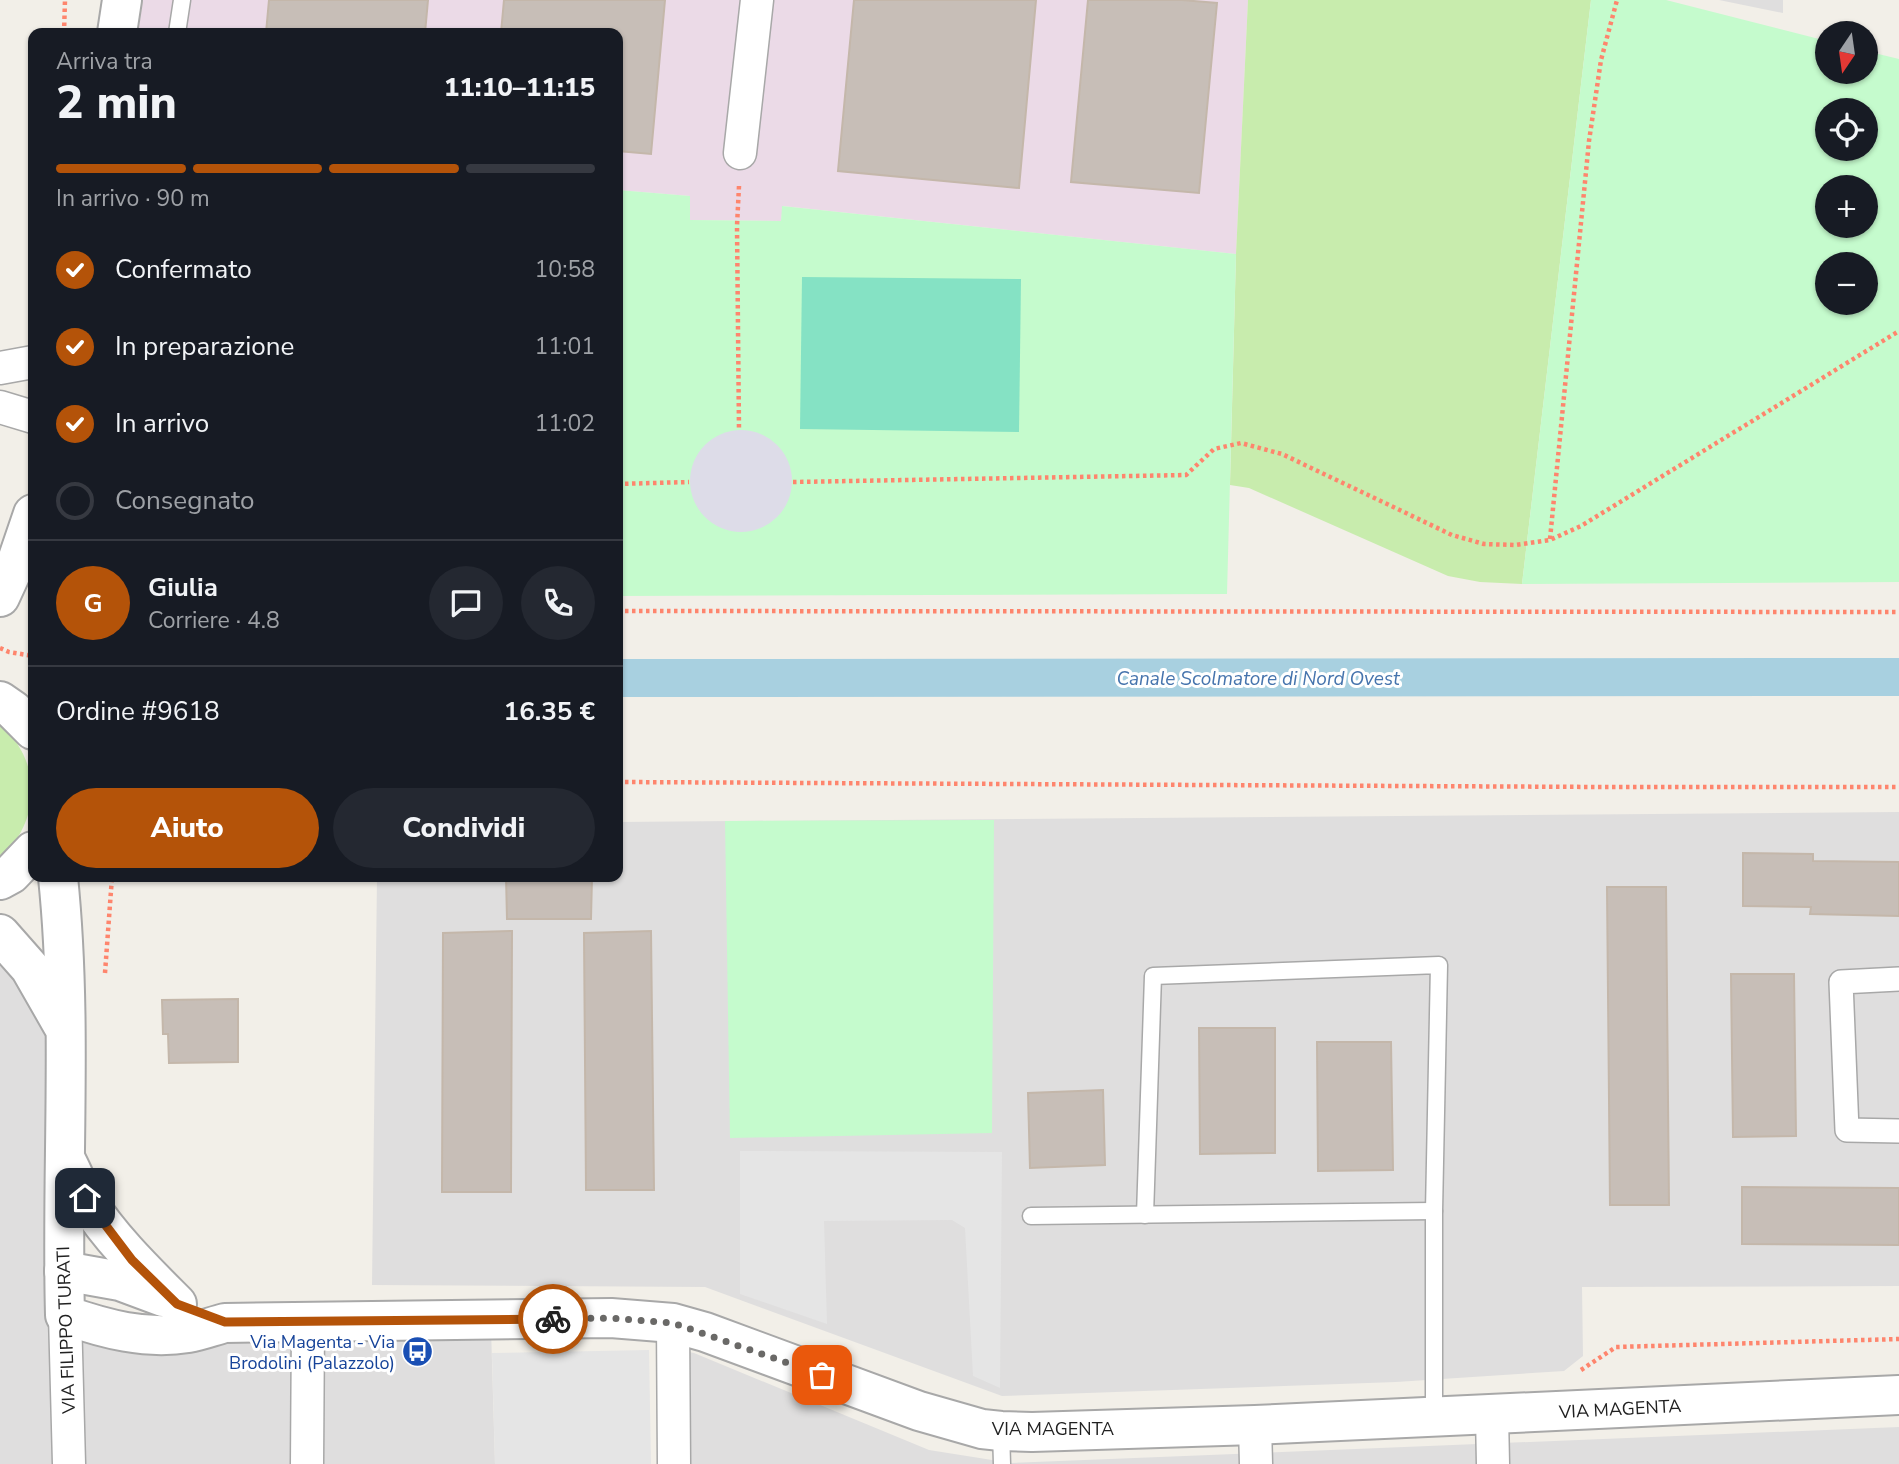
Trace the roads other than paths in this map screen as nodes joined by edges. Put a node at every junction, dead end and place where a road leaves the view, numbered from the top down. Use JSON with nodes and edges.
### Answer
{"nodes":[{"id":1,"x":101,"y":0,"type":"edge"},
{"id":2,"x":122,"y":0,"type":"edge"},
{"id":3,"x":182,"y":0,"type":"edge"},
{"id":4,"x":757,"y":0,"type":"edge"},
{"id":5,"x":97,"y":28,"type":"edge"},
{"id":6,"x":118,"y":28,"type":"edge"},
{"id":7,"x":178,"y":28,"type":"edge"},
{"id":8,"x":740,"y":153,"type":"road end"},
{"id":9,"x":28,"y":363,"type":"edge"},
{"id":10,"x":0,"y":368,"type":"edge"},
{"id":11,"x":0,"y":407,"type":"edge"},
{"id":12,"x":28,"y":415,"type":"edge"},
{"id":13,"x":28,"y":530,"type":"edge"},
{"id":14,"x":0,"y":597,"type":"edge"},
{"id":15,"x":0,"y":701,"type":"edge"},
{"id":16,"x":28,"y":725,"type":"edge"},
{"id":17,"x":28,"y":856,"type":"edge"},
{"id":18,"x":0,"y":880,"type":"edge"},
{"id":19,"x":59,"y":882,"type":"edge"},
{"id":20,"x":0,"y":933,"type":"edge"},
{"id":21,"x":1899,"y":979,"type":"edge"},
{"id":22,"x":65,"y":1029,"type":"junction"},
{"id":23,"x":1899,"y":1131,"type":"edge"},
{"id":24,"x":65,"y":1158,"type":"junction"},
{"id":25,"x":1434,"y":1212,"type":"junction"},
{"id":26,"x":1145,"y":1214,"type":"junction"},
{"id":27,"x":1031,"y":1216,"type":"dead end"},
{"id":28,"x":64,"y":1271,"type":"junction"},
{"id":29,"x":177,"y":1304,"type":"junction"},
{"id":30,"x":65,"y":1315,"type":"junction"},
{"id":31,"x":225,"y":1322,"type":"junction"},
{"id":32,"x":308,"y":1323,"type":"junction"},
{"id":33,"x":673,"y":1323,"type":"junction"},
{"id":34,"x":1899,"y":1395,"type":"edge"},
{"id":35,"x":1492,"y":1415,"type":"junction"},
{"id":36,"x":1434,"y":1416,"type":"junction"},
{"id":37,"x":1255,"y":1425,"type":"junction"},
{"id":38,"x":1002,"y":1447,"type":"edge"},
{"id":39,"x":69,"y":1464,"type":"edge"},
{"id":40,"x":307,"y":1464,"type":"edge"},
{"id":41,"x":674,"y":1464,"type":"edge"},
{"id":42,"x":1256,"y":1464,"type":"edge"},
{"id":43,"x":1493,"y":1464,"type":"edge"}],
"edges":[{"from":1,"to":5,"type":"street"},
{"from":2,"to":6,"type":"street"},
{"from":3,"to":7,"type":"lane"},
{"from":4,"to":8,"type":"street"},
{"from":9,"to":10,"type":"street"},
{"from":11,"to":12,"type":"street"},
{"from":13,"to":14,"type":"street"},
{"from":15,"to":16,"type":"street"},
{"from":17,"to":18,"type":"street"},
{"from":19,"to":22,"type":"street","name":"VIA FILIPPO TURATI"},
{"from":20,"to":22,"type":"street","name":"VIA FILIPPO TURATI"},
{"from":21,"to":23,"type":"street"},
{"from":22,"to":24,"type":"street","name":"VIA FILIPPO TURATI"},
{"from":24,"to":28,"type":"street","name":"VIA FILIPPO TURATI"},
{"from":24,"to":29,"type":"street","name":"VIA MAGENTA"},
{"from":25,"to":26,"type":"lane"},
{"from":25,"to":26,"type":"lane"},
{"from":25,"to":36,"type":"lane"},
{"from":26,"to":27,"type":"lane"},
{"from":28,"to":29,"type":"street","name":"VIA MAGENTA"},
{"from":28,"to":30,"type":"street","name":"VIA FILIPPO TURATI"},
{"from":29,"to":31,"type":"street","name":"VIA MAGENTA"},
{"from":30,"to":31,"type":"street","name":"VIA MAGENTA"},
{"from":30,"to":39,"type":"street","name":"VIA FILIPPO TURATI"},
{"from":31,"to":32,"type":"street","name":"VIA MAGENTA"},
{"from":32,"to":33,"type":"street","name":"VIA MAGENTA"},
{"from":32,"to":40,"type":"street"},
{"from":33,"to":38,"type":"street","name":"VIA MAGENTA"},
{"from":33,"to":41,"type":"street"},
{"from":34,"to":35,"type":"street","name":"VIA MAGENTA"},
{"from":35,"to":36,"type":"street","name":"VIA MAGENTA"},
{"from":35,"to":43,"type":"street"},
{"from":36,"to":37,"type":"street","name":"VIA MAGENTA"},
{"from":37,"to":38,"type":"street","name":"VIA MAGENTA"},
{"from":37,"to":42,"type":"street"}]}
